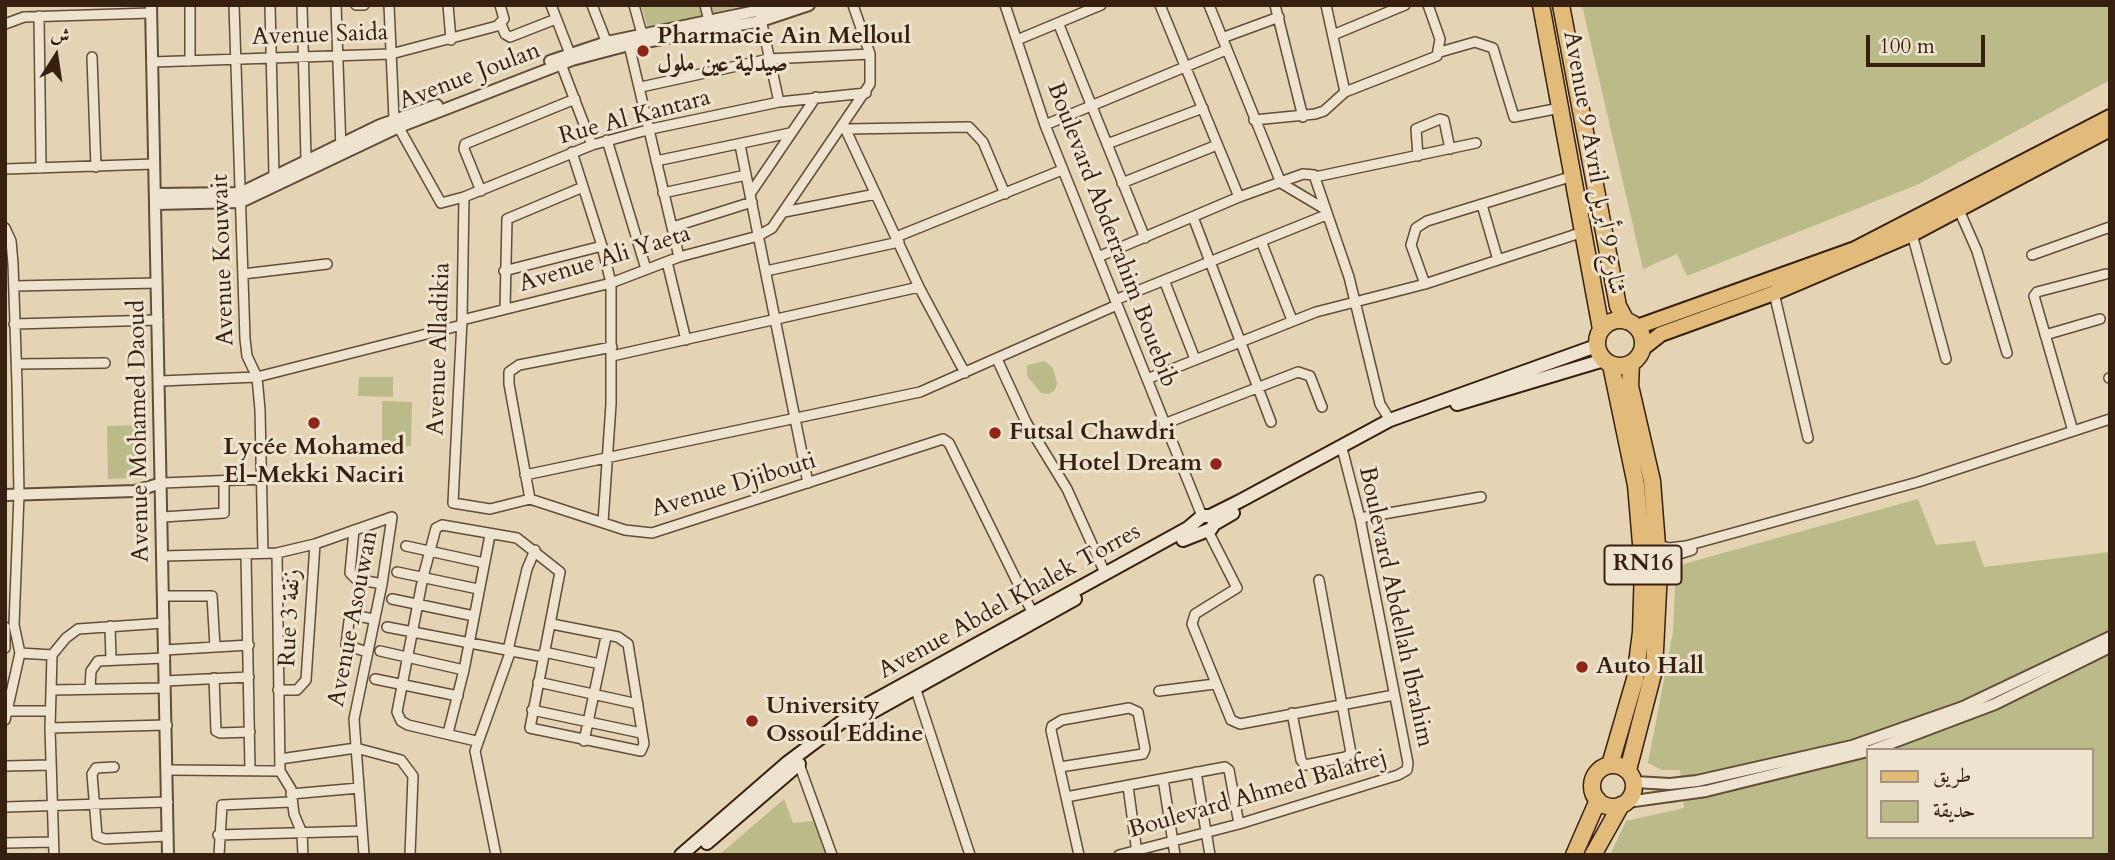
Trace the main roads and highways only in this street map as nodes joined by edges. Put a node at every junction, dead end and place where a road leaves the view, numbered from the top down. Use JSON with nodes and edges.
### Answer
{"nodes":[{"id":1,"x":1541,"y":5,"type":"edge"},
{"id":2,"x":1561,"y":5,"type":"edge"},
{"id":3,"x":2110,"y":117,"type":"edge"},
{"id":4,"x":2110,"y":129,"type":"edge"},
{"id":5,"x":1632,"y":324,"type":"junction"},
{"id":6,"x":1601,"y":329,"type":"junction"},
{"id":7,"x":1643,"y":348,"type":"junction"},
{"id":8,"x":1604,"y":357,"type":"junction"},
{"id":9,"x":1631,"y":363,"type":"junction"},
{"id":10,"x":1206,"y":523,"type":"junction"},
{"id":11,"x":1035,"y":616,"type":"junction"},
{"id":12,"x":1611,"y":765,"type":"junction"},
{"id":13,"x":1631,"y":776,"type":"junction"},
{"id":14,"x":1598,"y":800,"type":"junction"},
{"id":15,"x":1624,"y":804,"type":"junction"},
{"id":16,"x":681,"y":855,"type":"edge"},
{"id":17,"x":693,"y":855,"type":"edge"},
{"id":18,"x":1574,"y":855,"type":"edge"},
{"id":19,"x":1593,"y":855,"type":"edge"}],
"edges":[{"from":1,"to":6,"type":"highway","name":"Avenue 9 Avril شارع 9 أبريل","number":"RN16"},
{"from":2,"to":5,"type":"highway","name":"Avenue 9 Avril شارع 9 أبريل"},
{"from":3,"to":5,"type":"main road"},
{"from":4,"to":7,"type":"main road"},
{"from":5,"to":6,"type":"highway"},
{"from":5,"to":7,"type":"highway"},
{"from":6,"to":8,"type":"highway","number":"RN16"},
{"from":7,"to":9,"type":"highway"},
{"from":8,"to":9,"type":"highway"},
{"from":8,"to":10,"type":"main road","name":"Avenue Abdel Khalek Torres"},
{"from":8,"to":10,"type":"main road","name":"Avenue Abdel Khalek Torres"},
{"from":8,"to":12,"type":"highway","number":"RN16"},
{"from":9,"to":13,"type":"highway","number":"RN16"},
{"from":10,"to":11,"type":"main road","name":"Avenue Abdel Khalek Torres"},
{"from":10,"to":11,"type":"main road","name":"Avenue Abdel Khalek Torres"},
{"from":11,"to":16,"type":"main road","name":"Avenue Abdel Khalek Torres"},
{"from":11,"to":17,"type":"main road","name":"Avenue Abdel Khalek Torres"},
{"from":12,"to":13,"type":"highway"},
{"from":12,"to":14,"type":"highway","number":"RN16"},
{"from":13,"to":15,"type":"highway","number":"RN16"},
{"from":14,"to":15,"type":"highway"},
{"from":14,"to":18,"type":"highway","number":"RN16"},
{"from":15,"to":19,"type":"highway","number":"RN16"}]}
